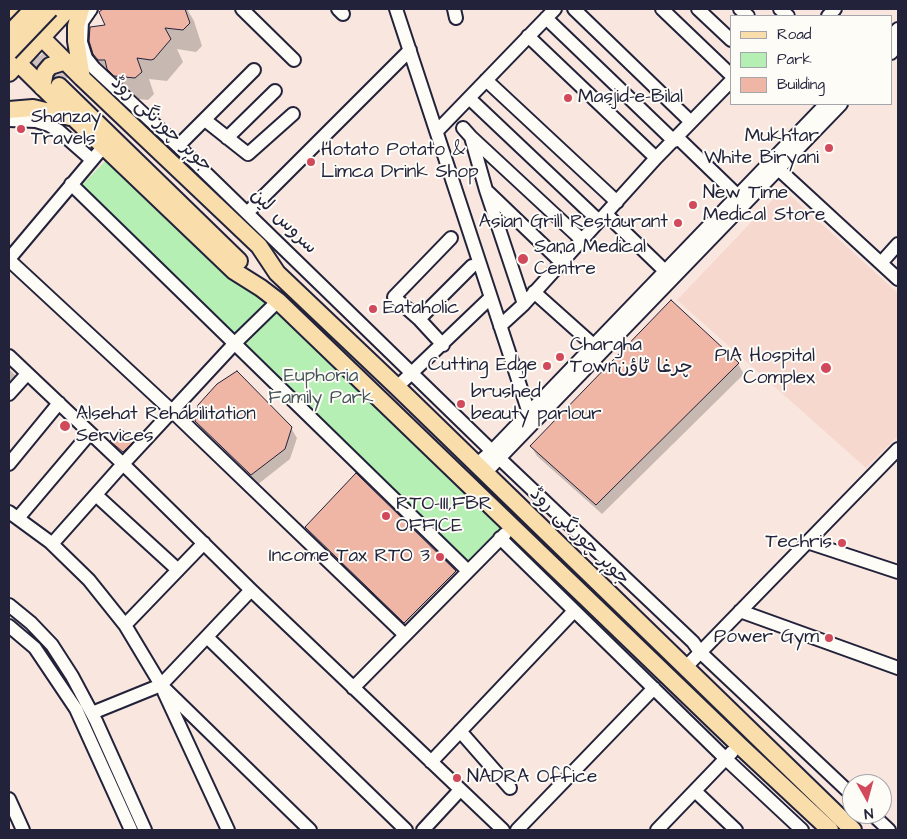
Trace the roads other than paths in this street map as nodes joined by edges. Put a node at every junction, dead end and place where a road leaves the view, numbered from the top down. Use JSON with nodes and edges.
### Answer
{"nodes":[{"id":1,"x":50,"y":9,"type":"edge"},
{"id":2,"x":68,"y":9,"type":"edge"},
{"id":3,"x":81,"y":9,"type":"edge"},
{"id":4,"x":91,"y":9,"type":"edge"},
{"id":5,"x":242,"y":9,"type":"edge"},
{"id":6,"x":396,"y":9,"type":"edge"},
{"id":7,"x":574,"y":9,"type":"edge"},
{"id":8,"x":662,"y":9,"type":"edge"},
{"id":9,"x":698,"y":9,"type":"edge"},
{"id":10,"x":19,"y":13,"type":"edge"},
{"id":11,"x":550,"y":13,"type":"edge"},
{"id":12,"x":9,"y":34,"type":"edge"},
{"id":13,"x":528,"y":36,"type":"junction"},
{"id":14,"x":41,"y":37,"type":"junction"},
{"id":15,"x":730,"y":39,"type":"edge"},
{"id":16,"x":410,"y":50,"type":"junction"},
{"id":17,"x":11,"y":60,"type":"edge"},
{"id":18,"x":294,"y":60,"type":"dead end"},
{"id":19,"x":73,"y":70,"type":"junction"},
{"id":20,"x":254,"y":70,"type":"dead end"},
{"id":21,"x":730,"y":74,"type":"edge"},
{"id":22,"x":486,"y":80,"type":"junction"},
{"id":23,"x":730,"y":82,"type":"edge"},
{"id":24,"x":42,"y":87,"type":"junction"},
{"id":25,"x":274,"y":91,"type":"dead end"},
{"id":26,"x":469,"y":98,"type":"junction"},
{"id":27,"x":825,"y":105,"type":"edge"},
{"id":28,"x":840,"y":105,"type":"edge"},
{"id":29,"x":9,"y":110,"type":"edge"},
{"id":30,"x":293,"y":114,"type":"dead end"},
{"id":31,"x":72,"y":117,"type":"junction"},
{"id":32,"x":9,"y":120,"type":"edge"},
{"id":33,"x":205,"y":120,"type":"junction"},
{"id":34,"x":691,"y":122,"type":"junction"},
{"id":35,"x":437,"y":131,"type":"junction"},
{"id":36,"x":227,"y":138,"type":"junction"},
{"id":37,"x":675,"y":139,"type":"junction"},
{"id":38,"x":104,"y":146,"type":"junction"},
{"id":39,"x":178,"y":146,"type":"junction"},
{"id":40,"x":656,"y":158,"type":"junction"},
{"id":41,"x":92,"y":160,"type":"junction"},
{"id":42,"x":774,"y":165,"type":"junction"},
{"id":43,"x":71,"y":184,"type":"junction"},
{"id":44,"x":486,"y":190,"type":"junction"},
{"id":45,"x":737,"y":196,"type":"junction"},
{"id":46,"x":616,"y":202,"type":"junction"},
{"id":47,"x":247,"y":213,"type":"junction"},
{"id":48,"x":602,"y":217,"type":"junction"},
{"id":49,"x":451,"y":238,"type":"dead end"},
{"id":50,"x":582,"y":240,"type":"junction"},
{"id":51,"x":898,"y":244,"type":"edge"},
{"id":52,"x":9,"y":259,"type":"edge"},
{"id":53,"x":561,"y":262,"type":"junction"},
{"id":54,"x":881,"y":263,"type":"junction"},
{"id":55,"x":472,"y":266,"type":"dead end"},
{"id":56,"x":665,"y":271,"type":"junction"},
{"id":57,"x":898,"y":279,"type":"edge"},
{"id":58,"x":261,"y":288,"type":"junction"},
{"id":59,"x":534,"y":292,"type":"junction"},
{"id":60,"x":490,"y":298,"type":"junction"},
{"id":61,"x":278,"y":301,"type":"junction"},
{"id":62,"x":524,"y":304,"type":"junction"},
{"id":63,"x":419,"y":320,"type":"junction"},
{"id":64,"x":500,"y":326,"type":"junction"},
{"id":65,"x":235,"y":343,"type":"junction"},
{"id":66,"x":443,"y":345,"type":"junction"},
{"id":67,"x":597,"y":349,"type":"junction"},
{"id":68,"x":9,"y":356,"type":"edge"},
{"id":69,"x":27,"y":374,"type":"junction"},
{"id":70,"x":413,"y":374,"type":"junction"},
{"id":71,"x":397,"y":387,"type":"junction"},
{"id":72,"x":9,"y":394,"type":"edge"},
{"id":73,"x":59,"y":403,"type":"junction"},
{"id":74,"x":172,"y":411,"type":"junction"},
{"id":75,"x":528,"y":413,"type":"junction"},
{"id":76,"x":90,"y":433,"type":"junction"},
{"id":77,"x":898,"y":449,"type":"edge"},
{"id":78,"x":495,"y":455,"type":"junction"},
{"id":79,"x":9,"y":464,"type":"edge"},
{"id":80,"x":123,"y":464,"type":"junction"},
{"id":81,"x":481,"y":469,"type":"junction"},
{"id":82,"x":96,"y":495,"type":"junction"},
{"id":83,"x":13,"y":515,"type":"edge"},
{"id":84,"x":512,"y":527,"type":"junction"},
{"id":85,"x":500,"y":538,"type":"junction"},
{"id":86,"x":807,"y":542,"type":"junction"},
{"id":87,"x":204,"y":543,"type":"junction"},
{"id":88,"x":52,"y":544,"type":"junction"},
{"id":89,"x":178,"y":570,"type":"junction"},
{"id":90,"x":468,"y":571,"type":"junction"},
{"id":91,"x":898,"y":572,"type":"edge"},
{"id":92,"x":251,"y":590,"type":"junction"},
{"id":93,"x":9,"y":605,"type":"edge"},
{"id":94,"x":574,"y":611,"type":"junction"},
{"id":95,"x":740,"y":611,"type":"junction"},
{"id":96,"x":636,"y":619,"type":"junction"},
{"id":97,"x":125,"y":625,"type":"junction"},
{"id":98,"x":9,"y":626,"type":"edge"},
{"id":99,"x":623,"y":633,"type":"junction"},
{"id":100,"x":405,"y":635,"type":"junction"},
{"id":101,"x":206,"y":637,"type":"junction"},
{"id":102,"x":653,"y":637,"type":"junction"},
{"id":103,"x":640,"y":649,"type":"junction"},
{"id":104,"x":700,"y":652,"type":"junction"},
{"id":105,"x":685,"y":668,"type":"junction"},
{"id":106,"x":898,"y":668,"type":"edge"},
{"id":107,"x":161,"y":685,"type":"junction"},
{"id":108,"x":353,"y":688,"type":"junction"},
{"id":109,"x":654,"y":688,"type":"junction"},
{"id":110,"x":92,"y":713,"type":"junction"},
{"id":111,"x":460,"y":731,"type":"junction"},
{"id":112,"x":739,"y":745,"type":"junction"},
{"id":113,"x":726,"y":759,"type":"junction"},
{"id":114,"x":431,"y":762,"type":"junction"},
{"id":115,"x":842,"y":786,"type":"edge"},
{"id":116,"x":510,"y":788,"type":"dead end"},
{"id":117,"x":460,"y":790,"type":"junction"},
{"id":118,"x":695,"y":791,"type":"junction"},
{"id":119,"x":9,"y":799,"type":"edge"},
{"id":120,"x":23,"y":830,"type":"edge"},
{"id":121,"x":130,"y":830,"type":"edge"},
{"id":122,"x":145,"y":830,"type":"edge"},
{"id":123,"x":228,"y":830,"type":"edge"},
{"id":124,"x":310,"y":830,"type":"edge"},
{"id":125,"x":406,"y":830,"type":"edge"},
{"id":126,"x":423,"y":830,"type":"edge"},
{"id":127,"x":503,"y":830,"type":"edge"},
{"id":128,"x":517,"y":830,"type":"edge"},
{"id":129,"x":657,"y":830,"type":"edge"},
{"id":130,"x":736,"y":830,"type":"edge"},
{"id":131,"x":802,"y":830,"type":"edge"},
{"id":132,"x":830,"y":830,"type":"edge"},
{"id":133,"x":853,"y":830,"type":"edge"}],
"edges":[{"from":1,"to":17,"type":"main road","bridge":true},
{"from":2,"to":14,"type":"main road"},
{"from":3,"to":19,"type":"main road"},
{"from":4,"to":19,"type":"street"},
{"from":5,"to":18,"type":"street"},
{"from":6,"to":16,"type":"street"},
{"from":7,"to":34,"type":"street"},
{"from":8,"to":21,"type":"street"},
{"from":9,"to":15,"type":"street"},
{"from":10,"to":12,"type":"main road","bridge":true},
{"from":10,"to":14,"type":"main road","name":"جوہر چورنگی روڈ"},
{"from":11,"to":13,"type":"street"},
{"from":11,"to":37,"type":"street"},
{"from":13,"to":22,"type":"street"},
{"from":13,"to":40,"type":"street"},
{"from":14,"to":17,"type":"main road"},
{"from":14,"to":19,"type":"main road","name":"جوہر چورنگی روڈ"},
{"from":16,"to":35,"type":"street"},
{"from":16,"to":47,"type":"street"},
{"from":17,"to":24,"type":"main road","name":"جوہر چورنگی روڈ"},
{"from":19,"to":24,"type":"main road"},
{"from":19,"to":39,"type":"street","name":"سروس لین"},
{"from":19,"to":58,"type":"main road","name":"جوہر چورنگی روڈ"},
{"from":19,"to":71,"type":"main road","name":"جوہر چورنگی روڈ"},
{"from":20,"to":33,"type":"street"},
{"from":22,"to":26,"type":"street"},
{"from":22,"to":46,"type":"street"},
{"from":23,"to":34,"type":"street"},
{"from":24,"to":31,"type":"main road","name":"جوہر چورنگی روڈ"},
{"from":25,"to":36,"type":"street"},
{"from":26,"to":35,"type":"street"},
{"from":26,"to":48,"type":"street"},
{"from":27,"to":42,"type":"street"},
{"from":28,"to":42,"type":"street"},
{"from":29,"to":31,"type":"main road"},
{"from":30,"to":36,"type":"street"},
{"from":31,"to":38,"type":"main road","name":"جوہر چورنگی روڈ"},
{"from":32,"to":41,"type":"street"},
{"from":33,"to":36,"type":"street"},
{"from":33,"to":39,"type":"street"},
{"from":34,"to":37,"type":"street"},
{"from":35,"to":60,"type":"street"},
{"from":37,"to":40,"type":"street"},
{"from":37,"to":45,"type":"street"},
{"from":38,"to":41,"type":"street"},
{"from":38,"to":58,"type":"main road","name":"جوہر چورنگی روڈ"},
{"from":39,"to":47,"type":"street","name":"سروس لین"},
{"from":40,"to":46,"type":"street"},
{"from":41,"to":43,"type":"street"},
{"from":42,"to":45,"type":"street"},
{"from":42,"to":54,"type":"street"},
{"from":42,"to":67,"type":"street"},
{"from":43,"to":52,"type":"street"},
{"from":43,"to":65,"type":"street"},
{"from":44,"to":50,"type":"street"},
{"from":44,"to":53,"type":"street"},
{"from":44,"to":62,"type":"street"},
{"from":45,"to":56,"type":"street"},
{"from":46,"to":48,"type":"street"},
{"from":47,"to":70,"type":"street","name":"سروس لین"},
{"from":48,"to":50,"type":"street"},
{"from":48,"to":56,"type":"street"},
{"from":49,"to":63,"type":"street"},
{"from":50,"to":53,"type":"street"},
{"from":51,"to":54,"type":"street"},
{"from":52,"to":74,"type":"street"},
{"from":53,"to":59,"type":"street"},
{"from":54,"to":57,"type":"street"},
{"from":55,"to":63,"type":"street"},
{"from":56,"to":67,"type":"street"},
{"from":58,"to":61,"type":"main road","name":"جوہر چورنگی روڈ"},
{"from":59,"to":62,"type":"street"},
{"from":59,"to":67,"type":"street"},
{"from":60,"to":64,"type":"street"},
{"from":60,"to":66,"type":"street"},
{"from":61,"to":65,"type":"street"},
{"from":61,"to":84,"type":"main road","name":"جوہر چورنگی روڈ"},
{"from":62,"to":64,"type":"street"},
{"from":63,"to":66,"type":"street"},
{"from":64,"to":75,"type":"street"},
{"from":65,"to":74,"type":"street"},
{"from":65,"to":90,"type":"street"},
{"from":66,"to":70,"type":"street"},
{"from":67,"to":75,"type":"street"},
{"from":67,"to":78,"type":"street"},
{"from":68,"to":69,"type":"street"},
{"from":69,"to":72,"type":"street"},
{"from":69,"to":73,"type":"street"},
{"from":70,"to":71,"type":"street"},
{"from":70,"to":78,"type":"street","name":"سروس لین"},
{"from":71,"to":81,"type":"main road","name":"جوہر چورنگی روڈ"},
{"from":73,"to":76,"type":"street"},
{"from":73,"to":79,"type":"street"},
{"from":74,"to":80,"type":"street"},
{"from":74,"to":100,"type":"street"},
{"from":75,"to":78,"type":"street"},
{"from":76,"to":80,"type":"street"},
{"from":76,"to":83,"type":"street"},
{"from":77,"to":86,"type":"street"},
{"from":78,"to":81,"type":"street"},
{"from":78,"to":104,"type":"street","name":"سروس لین"},
{"from":80,"to":82,"type":"street"},
{"from":80,"to":87,"type":"street"},
{"from":81,"to":96,"type":"main road","name":"جوہر چورنگی روڈ"},
{"from":82,"to":88,"type":"street"},
{"from":82,"to":89,"type":"street"},
{"from":83,"to":88,"type":"street"},
{"from":84,"to":85,"type":"street"},
{"from":84,"to":99,"type":"main road","name":"جوہر چورنگی روڈ"},
{"from":85,"to":90,"type":"street"},
{"from":85,"to":94,"type":"street"},
{"from":86,"to":91,"type":"street"},
{"from":86,"to":95,"type":"street"},
{"from":87,"to":89,"type":"street"},
{"from":87,"to":92,"type":"street"},
{"from":88,"to":97,"type":"street"},
{"from":89,"to":97,"type":"street"},
{"from":90,"to":100,"type":"street"},
{"from":92,"to":101,"type":"street"},
{"from":92,"to":108,"type":"street"},
{"from":93,"to":110,"type":"street"},
{"from":94,"to":109,"type":"street"},
{"from":94,"to":111,"type":"street"},
{"from":95,"to":104,"type":"street"},
{"from":95,"to":106,"type":"street"},
{"from":96,"to":99,"type":"main road"},
{"from":96,"to":102,"type":"main road","name":"جوہر چورنگی روڈ"},
{"from":97,"to":107,"type":"street"},
{"from":98,"to":121,"type":"street"},
{"from":99,"to":103,"type":"main road","name":"جوہر چورنگی روڈ"},
{"from":100,"to":108,"type":"street"},
{"from":101,"to":107,"type":"street"},
{"from":101,"to":125,"type":"street"},
{"from":102,"to":103,"type":"main road"},
{"from":102,"to":105,"type":"main road","name":"جوہر چورنگی روڈ"},
{"from":103,"to":112,"type":"main road","name":"جوہر چورنگی روڈ"},
{"from":104,"to":105,"type":"street"},
{"from":104,"to":115,"type":"street","name":"سروس لین"},
{"from":105,"to":133,"type":"main road","name":"جوہر چورنگی روڈ"},
{"from":107,"to":110,"type":"street"},
{"from":107,"to":123,"type":"street"},
{"from":107,"to":124,"type":"street"},
{"from":108,"to":114,"type":"street"},
{"from":109,"to":113,"type":"street"},
{"from":109,"to":128,"type":"street"},
{"from":110,"to":122,"type":"street"},
{"from":111,"to":114,"type":"street"},
{"from":111,"to":116,"type":"street"},
{"from":112,"to":113,"type":"street"},
{"from":112,"to":132,"type":"main road","name":"جوہر چورنگی روڈ"},
{"from":113,"to":118,"type":"street"},
{"from":113,"to":131,"type":"street"},
{"from":114,"to":117,"type":"street"},
{"from":117,"to":126,"type":"street"},
{"from":117,"to":127,"type":"street"},
{"from":118,"to":129,"type":"street"},
{"from":118,"to":130,"type":"street"},
{"from":119,"to":120,"type":"street"}]}
